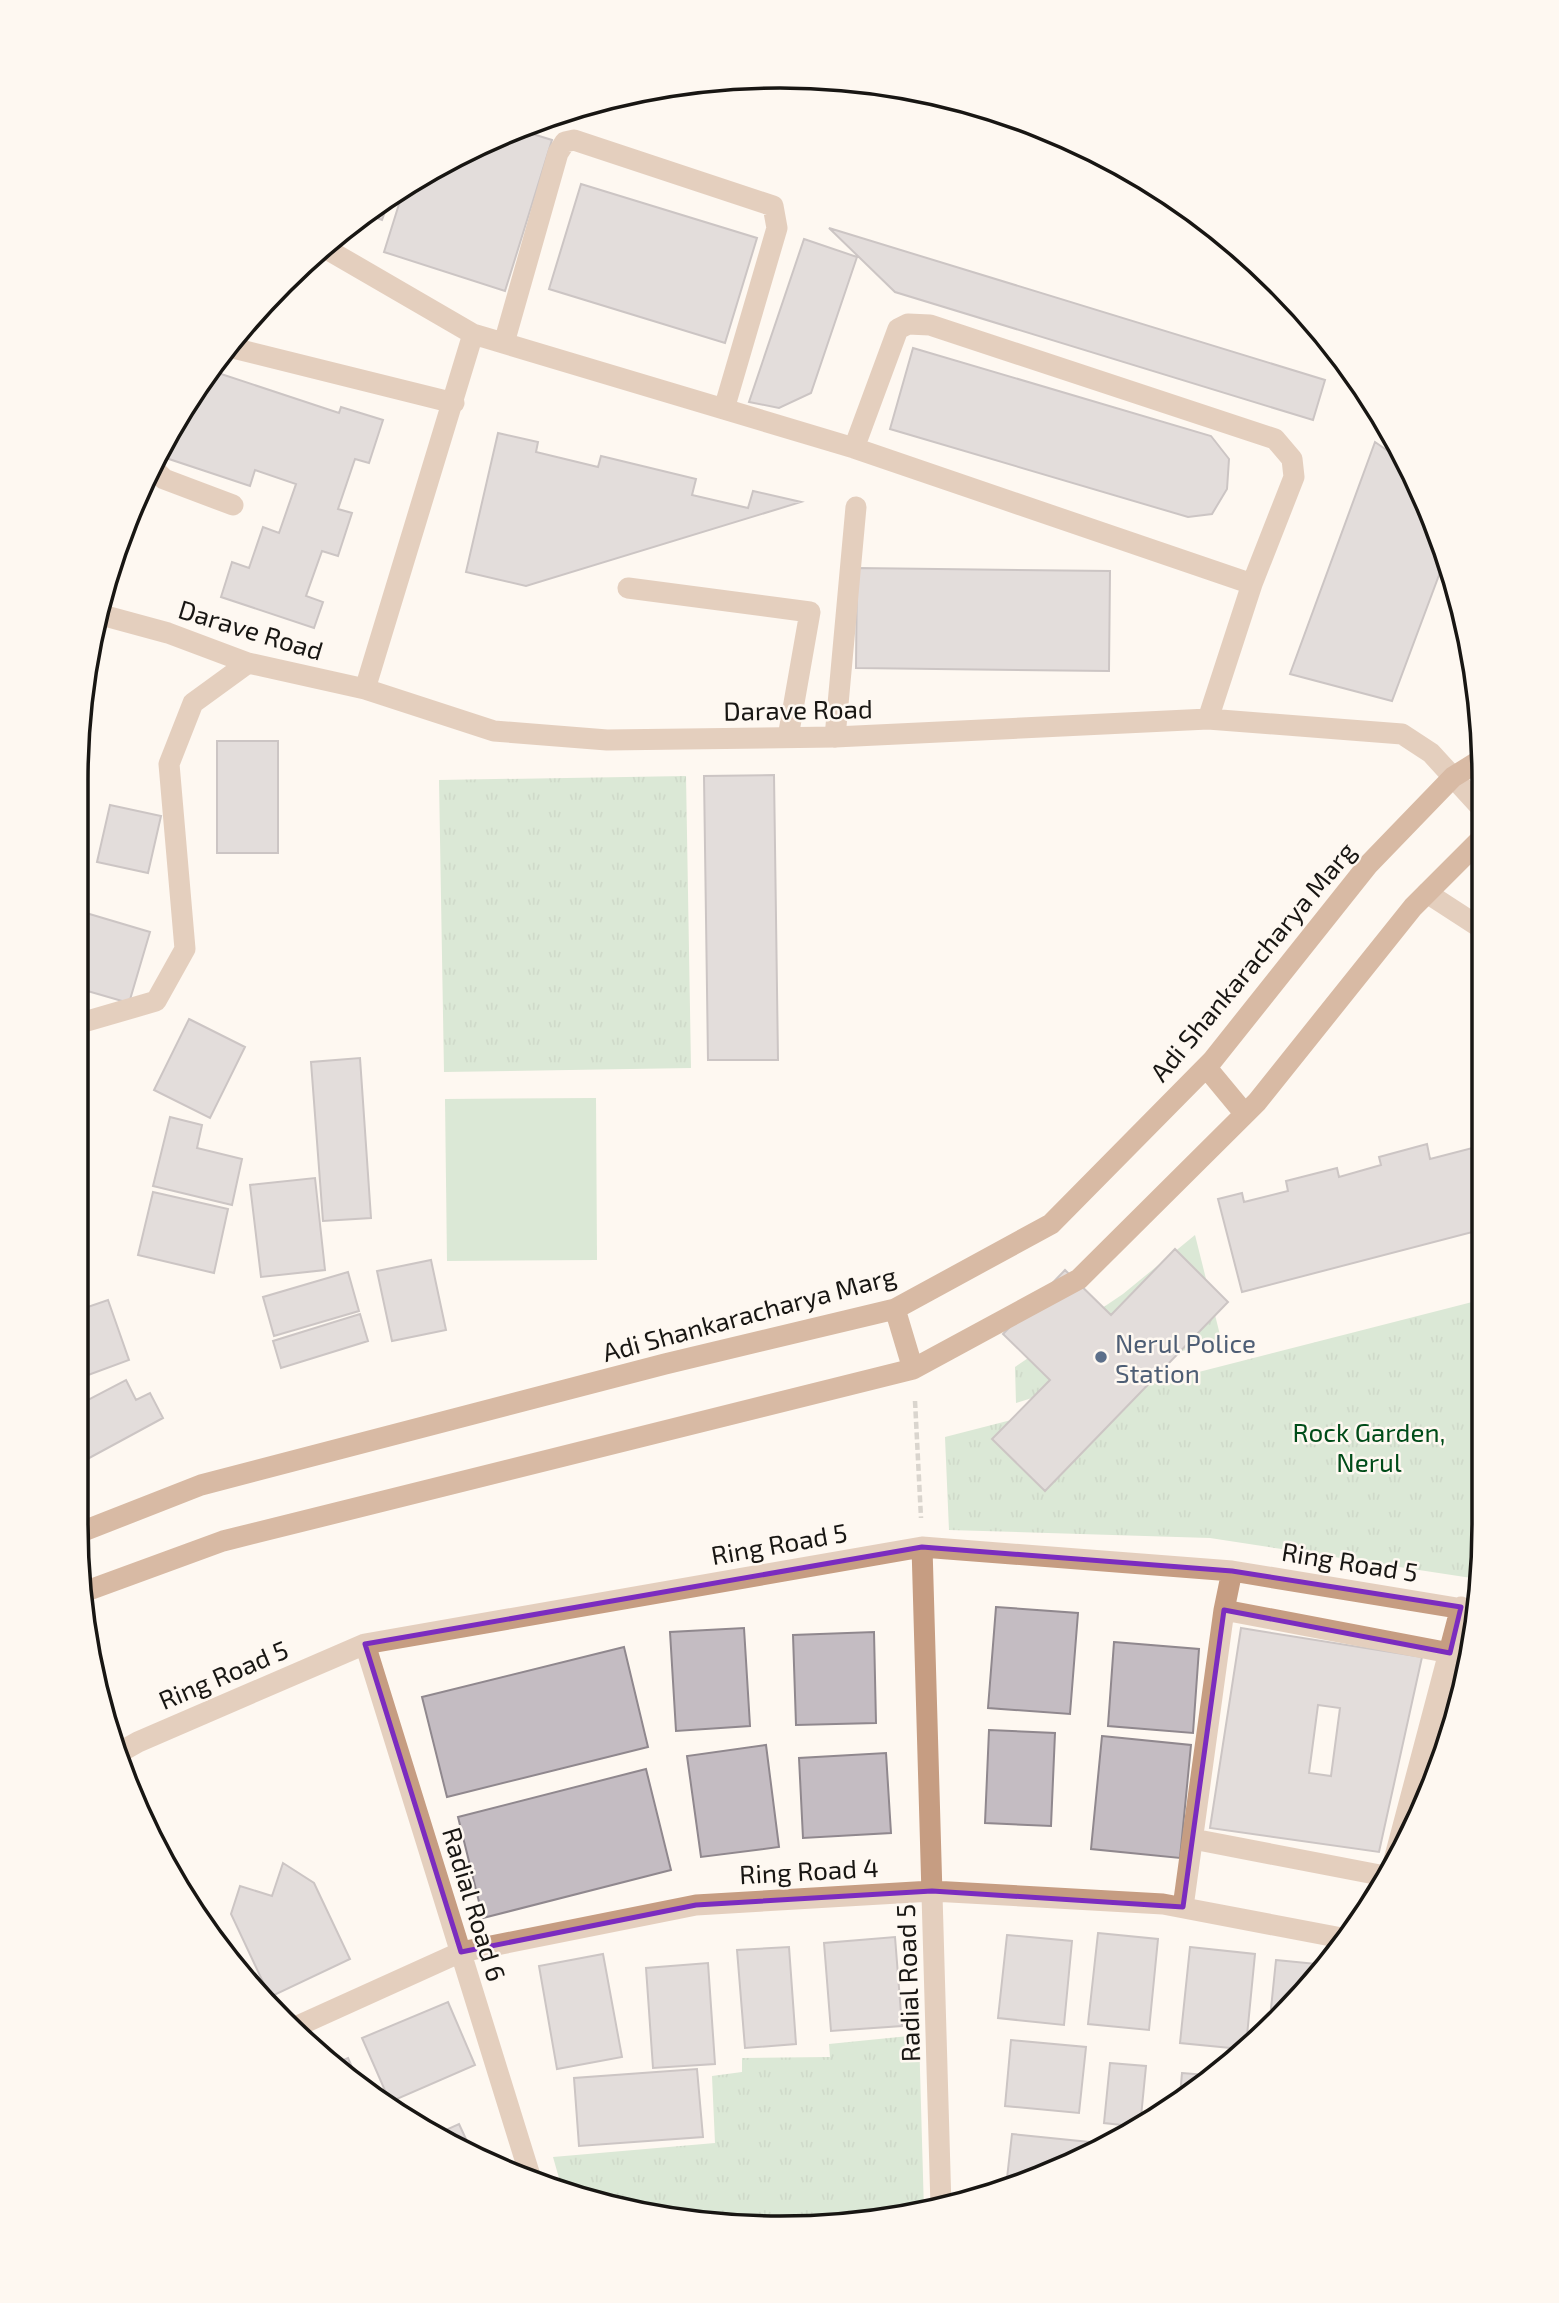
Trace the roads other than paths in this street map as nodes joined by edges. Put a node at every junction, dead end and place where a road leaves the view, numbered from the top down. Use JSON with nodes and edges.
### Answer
{"nodes":[{"id":1,"x":331,"y":252,"type":"edge"},
{"id":2,"x":472,"y":334,"type":"junction"},
{"id":3,"x":504,"y":343,"type":"junction"},
{"id":4,"x":237,"y":349,"type":"edge"},
{"id":5,"x":454,"y":403,"type":"junction"},
{"id":6,"x":724,"y":409,"type":"junction"},
{"id":7,"x":853,"y":448,"type":"junction"},
{"id":8,"x":159,"y":474,"type":"edge"},
{"id":9,"x":233,"y":505,"type":"dead end"},
{"id":10,"x":856,"y":508,"type":"dead end"},
{"id":11,"x":1252,"y":584,"type":"junction"},
{"id":12,"x":628,"y":588,"type":"dead end"},
{"id":13,"x":107,"y":617,"type":"edge"},
{"id":14,"x":248,"y":663,"type":"junction"},
{"id":15,"x":365,"y":690,"type":"junction"},
{"id":16,"x":1208,"y":719,"type":"junction"},
{"id":17,"x":788,"y":737,"type":"junction"},
{"id":18,"x":835,"y":737,"type":"junction"},
{"id":19,"x":1471,"y":765,"type":"edge"},
{"id":20,"x":1453,"y":777,"type":"junction"},
{"id":21,"x":1472,"y":798,"type":"edge"},
{"id":22,"x":1472,"y":848,"type":"edge"},
{"id":23,"x":1427,"y":893,"type":"junction"},
{"id":24,"x":1472,"y":921,"type":"edge"},
{"id":25,"x":88,"y":1021,"type":"edge"},
{"id":26,"x":1206,"y":1067,"type":"junction"},
{"id":27,"x":1245,"y":1114,"type":"junction"},
{"id":28,"x":895,"y":1309,"type":"junction"},
{"id":29,"x":913,"y":1369,"type":"junction"},
{"id":30,"x":88,"y":1529,"type":"edge"},
{"id":31,"x":922,"y":1547,"type":"junction"},
{"id":32,"x":1232,"y":1571,"type":"junction"},
{"id":33,"x":91,"y":1589,"type":"edge"},
{"id":34,"x":1466,"y":1609,"type":"edge"},
{"id":35,"x":1224,"y":1610,"type":"junction"},
{"id":36,"x":365,"y":1644,"type":"junction"},
{"id":37,"x":1458,"y":1656,"type":"edge"},
{"id":38,"x":1450,"y":1692,"type":"edge"},
{"id":39,"x":125,"y":1749,"type":"edge"},
{"id":40,"x":1419,"y":1788,"type":"edge"},
{"id":41,"x":1193,"y":1839,"type":"junction"},
{"id":42,"x":1376,"y":1874,"type":"edge"},
{"id":43,"x":932,"y":1891,"type":"junction"},
{"id":44,"x":1183,"y":1907,"type":"junction"},
{"id":45,"x":1335,"y":1937,"type":"edge"},
{"id":46,"x":461,"y":1952,"type":"junction"},
{"id":47,"x":302,"y":2024,"type":"edge"},
{"id":48,"x":528,"y":2168,"type":"edge"},
{"id":49,"x":941,"y":2196,"type":"edge"}],
"edges":[{"from":1,"to":2,"type":"street"},
{"from":2,"to":3,"type":"street"},
{"from":2,"to":5,"type":"street"},
{"from":3,"to":6,"type":"street"},
{"from":3,"to":6,"type":"street"},
{"from":4,"to":5,"type":"street"},
{"from":5,"to":15,"type":"street"},
{"from":6,"to":7,"type":"street"},
{"from":7,"to":11,"type":"street"},
{"from":7,"to":11,"type":"street"},
{"from":8,"to":9,"type":"street"},
{"from":10,"to":18,"type":"street"},
{"from":11,"to":16,"type":"street"},
{"from":12,"to":17,"type":"street"},
{"from":13,"to":14,"type":"street","name":"Darave Road"},
{"from":14,"to":15,"type":"street","name":"Darave Road"},
{"from":14,"to":25,"type":"street"},
{"from":15,"to":17,"type":"street","name":"Darave Road"},
{"from":16,"to":18,"type":"street","name":"Darave Road"},
{"from":16,"to":20,"type":"street","name":"Darave Road"},
{"from":17,"to":18,"type":"street","name":"Darave Road"},
{"from":19,"to":20,"type":"main road","name":"Adi Shankaracharya Marg"},
{"from":20,"to":21,"type":"street","name":"Darave Road"},
{"from":20,"to":26,"type":"main road","name":"Adi Shankaracharya Marg"},
{"from":22,"to":23,"type":"main road"},
{"from":23,"to":24,"type":"street"},
{"from":23,"to":27,"type":"main road"},
{"from":26,"to":27,"type":"main road"},
{"from":26,"to":28,"type":"main road","name":"Adi Shankaracharya Marg"},
{"from":27,"to":29,"type":"main road"},
{"from":28,"to":29,"type":"main road"},
{"from":28,"to":30,"type":"main road","name":"Adi Shankaracharya Marg"},
{"from":29,"to":33,"type":"main road"},
{"from":31,"to":32,"type":"street","name":"Ring Road 5"},
{"from":31,"to":36,"type":"street","name":"Ring Road 5"},
{"from":31,"to":43,"type":"street","name":"Radial Road 5"},
{"from":32,"to":34,"type":"street","name":"Ring Road 5"},
{"from":32,"to":35,"type":"street"},
{"from":35,"to":37,"type":"street"},
{"from":35,"to":41,"type":"street"},
{"from":36,"to":39,"type":"street","name":"Ring Road 5"},
{"from":36,"to":46,"type":"street","name":"Radial Road 6"},
{"from":38,"to":40,"type":"street"},
{"from":41,"to":42,"type":"street"},
{"from":41,"to":44,"type":"street"},
{"from":43,"to":44,"type":"street","name":"Ring Road 4"},
{"from":43,"to":46,"type":"street","name":"Ring Road 4"},
{"from":43,"to":49,"type":"street","name":"Radial Road 5"},
{"from":44,"to":45,"type":"street","name":"Ring Road 4"},
{"from":46,"to":47,"type":"street","name":"Ring Road 4"},
{"from":46,"to":48,"type":"street","name":"Radial Road 6"}]}
